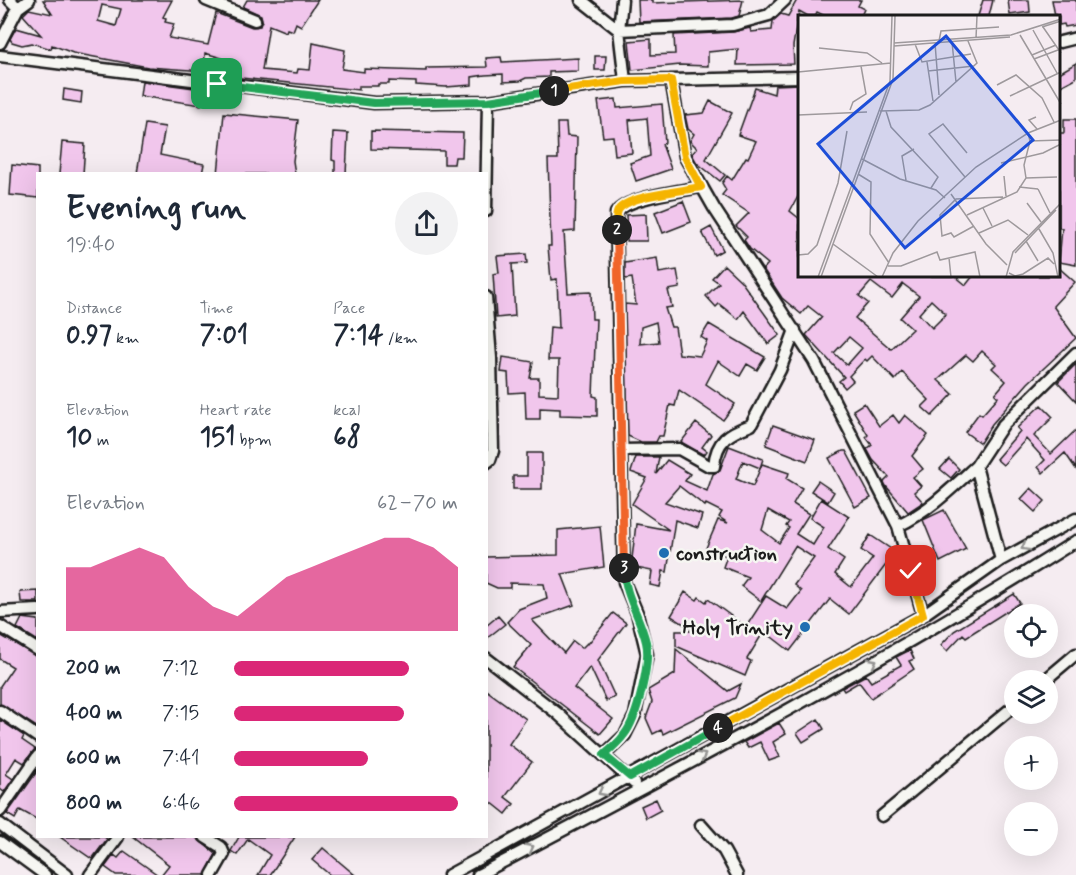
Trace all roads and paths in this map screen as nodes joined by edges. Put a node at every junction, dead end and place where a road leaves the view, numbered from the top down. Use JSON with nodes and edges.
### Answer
{"nodes":[{"id":1,"x":29,"y":0,"type":"edge"},
{"id":2,"x":206,"y":0,"type":"edge"},
{"id":3,"x":581,"y":0,"type":"edge"},
{"id":4,"x":622,"y":0,"type":"edge"},
{"id":5,"x":785,"y":0,"type":"edge"},
{"id":6,"x":14,"y":4,"type":"edge"},
{"id":7,"x":255,"y":20,"type":"dead end"},
{"id":8,"x":619,"y":30,"type":"junction"},
{"id":9,"x":1076,"y":38,"type":"edge"},
{"id":10,"x":1061,"y":42,"type":"edge"},
{"id":11,"x":0,"y":43,"type":"edge"},
{"id":12,"x":0,"y":56,"type":"edge"},
{"id":13,"x":798,"y":77,"type":"edge"},
{"id":14,"x":671,"y":80,"type":"junction"},
{"id":15,"x":625,"y":81,"type":"junction"},
{"id":16,"x":488,"y":101,"type":"junction"},
{"id":17,"x":487,"y":172,"type":"edge"},
{"id":18,"x":701,"y":187,"type":"junction"},
{"id":19,"x":795,"y":330,"type":"junction"},
{"id":20,"x":1076,"y":353,"type":"edge"},
{"id":21,"x":488,"y":358,"type":"edge"},
{"id":22,"x":622,"y":450,"type":"junction"},
{"id":23,"x":488,"y":460,"type":"edge"},
{"id":24,"x":976,"y":465,"type":"junction"},
{"id":25,"x":1076,"y":519,"type":"edge"},
{"id":26,"x":898,"y":526,"type":"junction"},
{"id":27,"x":1076,"y":541,"type":"edge"},
{"id":28,"x":1001,"y":560,"type":"junction"},
{"id":29,"x":0,"y":612,"type":"edge"},
{"id":30,"x":35,"y":612,"type":"edge"},
{"id":31,"x":923,"y":615,"type":"junction"},
{"id":32,"x":0,"y":626,"type":"edge"},
{"id":33,"x":36,"y":649,"type":"edge"},
{"id":34,"x":1076,"y":654,"type":"edge"},
{"id":35,"x":488,"y":660,"type":"edge"},
{"id":36,"x":1057,"y":670,"type":"edge"},
{"id":37,"x":0,"y":711,"type":"edge"},
{"id":38,"x":1004,"y":714,"type":"edge"},
{"id":39,"x":36,"y":736,"type":"edge"},
{"id":40,"x":604,"y":755,"type":"junction"},
{"id":41,"x":36,"y":759,"type":"edge"},
{"id":42,"x":630,"y":777,"type":"junction"},
{"id":43,"x":640,"y":790,"type":"junction"},
{"id":44,"x":0,"y":811,"type":"edge"},
{"id":45,"x":882,"y":816,"type":"dead end"},
{"id":46,"x":0,"y":824,"type":"edge"},
{"id":47,"x":701,"y":825,"type":"dead end"},
{"id":48,"x":117,"y":838,"type":"edge"},
{"id":49,"x":207,"y":838,"type":"edge"},
{"id":50,"x":0,"y":842,"type":"edge"},
{"id":51,"x":45,"y":875,"type":"edge"},
{"id":52,"x":67,"y":875,"type":"edge"},
{"id":53,"x":90,"y":875,"type":"edge"},
{"id":54,"x":212,"y":875,"type":"edge"},
{"id":55,"x":449,"y":875,"type":"edge"},
{"id":56,"x":478,"y":875,"type":"edge"},
{"id":57,"x":737,"y":875,"type":"edge"}],
"edges":[{"from":1,"to":6,"type":"street"},
{"from":2,"to":7,"type":"street"},
{"from":3,"to":8,"type":"street"},
{"from":4,"to":8,"type":"street"},
{"from":5,"to":8,"type":"street"},
{"from":6,"to":11,"type":"street"},
{"from":8,"to":15,"type":"street"},
{"from":9,"to":10,"type":"street"},
{"from":12,"to":16,"type":"street"},
{"from":13,"to":14,"type":"street"},
{"from":14,"to":15,"type":"street"},
{"from":14,"to":18,"type":"street"},
{"from":15,"to":16,"type":"street"},
{"from":16,"to":17,"type":"street"},
{"from":18,"to":19,"type":"street"},
{"from":18,"to":22,"type":"street"},
{"from":19,"to":22,"type":"street"},
{"from":19,"to":26,"type":"street"},
{"from":20,"to":24,"type":"street"},
{"from":21,"to":23,"type":"street"},
{"from":22,"to":40,"type":"street"},
{"from":24,"to":26,"type":"street"},
{"from":24,"to":28,"type":"street"},
{"from":25,"to":28,"type":"street","one_way":true},
{"from":26,"to":31,"type":"street"},
{"from":43,"to":27,"type":"street","one_way":true},
{"from":28,"to":31,"type":"street"},
{"from":29,"to":30,"type":"street"},
{"from":31,"to":42,"type":"street"},
{"from":32,"to":33,"type":"street"},
{"from":34,"to":36,"type":"street"},
{"from":35,"to":40,"type":"street"},
{"from":37,"to":39,"type":"street"},
{"from":38,"to":45,"type":"street"},
{"from":40,"to":42,"type":"street"},
{"from":41,"to":44,"type":"street"},
{"from":42,"to":43,"type":"street"},
{"from":42,"to":55,"type":"street","one_way":true},
{"from":56,"to":43,"type":"street","one_way":true},
{"from":46,"to":52,"type":"street"},
{"from":47,"to":57,"type":"street"},
{"from":48,"to":53,"type":"street"},
{"from":49,"to":54,"type":"street"},
{"from":50,"to":51,"type":"street"}]}
